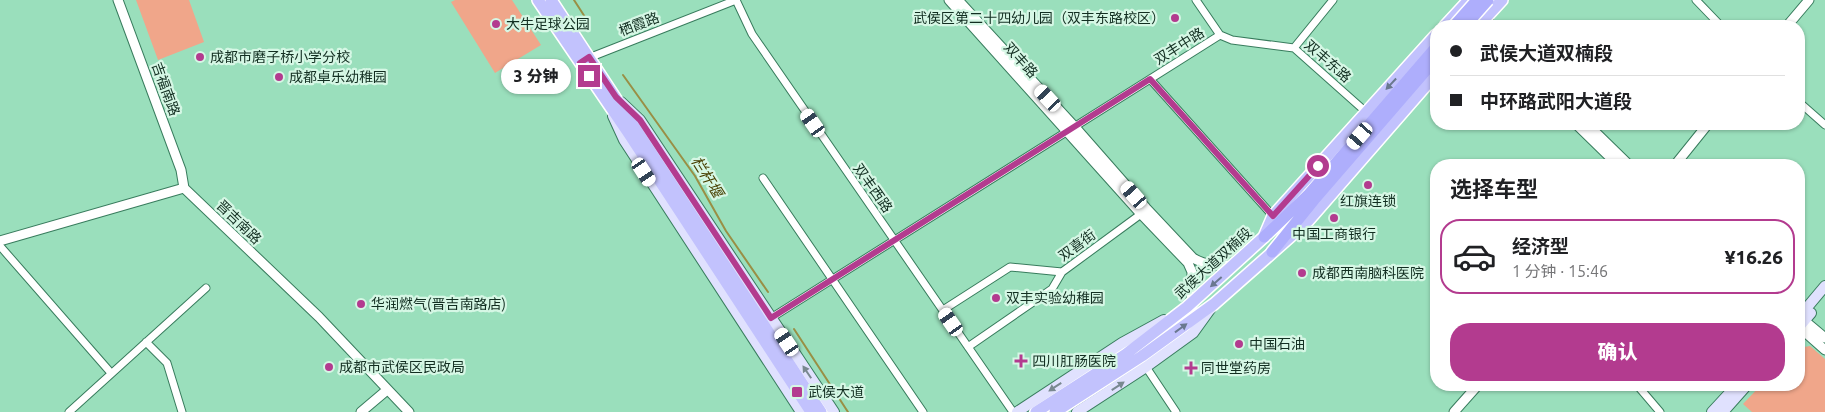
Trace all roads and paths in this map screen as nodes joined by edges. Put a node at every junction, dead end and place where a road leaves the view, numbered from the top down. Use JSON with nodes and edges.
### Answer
{"nodes":[{"id":1,"x":118,"y":0,"type":"edge"},
{"id":2,"x":538,"y":0,"type":"edge"},
{"id":3,"x":552,"y":0,"type":"edge"},
{"id":4,"x":736,"y":0,"type":"edge"},
{"id":5,"x":949,"y":0,"type":"edge"},
{"id":6,"x":958,"y":0,"type":"edge"},
{"id":7,"x":1196,"y":0,"type":"edge"},
{"id":8,"x":1333,"y":0,"type":"edge"},
{"id":9,"x":1477,"y":0,"type":"edge"},
{"id":10,"x":1488,"y":0,"type":"edge"},
{"id":11,"x":1502,"y":0,"type":"edge"},
{"id":12,"x":1696,"y":0,"type":"edge"},
{"id":13,"x":1809,"y":0,"type":"edge"},
{"id":14,"x":1465,"y":1,"type":"edge"},
{"id":15,"x":1450,"y":20,"type":"edge"},
{"id":16,"x":1459,"y":20,"type":"edge"},
{"id":17,"x":1470,"y":20,"type":"edge"},
{"id":18,"x":1481,"y":20,"type":"edge"},
{"id":19,"x":1487,"y":20,"type":"edge"},
{"id":20,"x":1714,"y":20,"type":"edge"},
{"id":21,"x":1792,"y":20,"type":"edge"},
{"id":22,"x":1220,"y":35,"type":"junction"},
{"id":23,"x":1430,"y":42,"type":"edge"},
{"id":24,"x":1294,"y":48,"type":"junction"},
{"id":25,"x":1430,"y":54,"type":"edge"},
{"id":26,"x":584,"y":60,"type":"junction"},
{"id":27,"x":1430,"y":66,"type":"edge"},
{"id":28,"x":1150,"y":79,"type":"junction"},
{"id":29,"x":1430,"y":81,"type":"edge"},
{"id":30,"x":611,"y":99,"type":"junction"},
{"id":31,"x":1805,"y":107,"type":"edge"},
{"id":32,"x":1366,"y":112,"type":"junction"},
{"id":33,"x":1825,"y":125,"type":"edge"},
{"id":34,"x":1071,"y":129,"type":"junction"},
{"id":35,"x":1582,"y":130,"type":"edge"},
{"id":36,"x":1593,"y":130,"type":"edge"},
{"id":37,"x":1703,"y":130,"type":"edge"},
{"id":38,"x":1612,"y":159,"type":"edge"},
{"id":39,"x":1624,"y":159,"type":"edge"},
{"id":40,"x":1680,"y":159,"type":"edge"},
{"id":41,"x":763,"y":178,"type":"dead end"},
{"id":42,"x":184,"y":188,"type":"junction"},
{"id":43,"x":670,"y":189,"type":"junction"},
{"id":44,"x":1311,"y":198,"type":"junction"},
{"id":45,"x":1141,"y":214,"type":"junction"},
{"id":46,"x":1273,"y":216,"type":"junction"},
{"id":47,"x":1264,"y":237,"type":"junction"},
{"id":48,"x":0,"y":240,"type":"edge"},
{"id":49,"x":894,"y":240,"type":"junction"},
{"id":50,"x":0,"y":246,"type":"edge"},
{"id":51,"x":1272,"y":252,"type":"junction"},
{"id":52,"x":1234,"y":265,"type":"junction"},
{"id":53,"x":1062,"y":272,"type":"junction"},
{"id":54,"x":832,"y":279,"type":"junction"},
{"id":55,"x":1825,"y":286,"type":"edge"},
{"id":56,"x":206,"y":288,"type":"dead end"},
{"id":57,"x":1825,"y":297,"type":"edge"},
{"id":58,"x":1189,"y":304,"type":"junction"},
{"id":59,"x":943,"y":310,"type":"junction"},
{"id":60,"x":1805,"y":315,"type":"edge"},
{"id":61,"x":1805,"y":317,"type":"edge"},
{"id":62,"x":771,"y":318,"type":"junction"},
{"id":63,"x":1805,"y":325,"type":"edge"},
{"id":64,"x":1805,"y":328,"type":"edge"},
{"id":65,"x":1825,"y":338,"type":"edge"},
{"id":66,"x":146,"y":342,"type":"junction"},
{"id":67,"x":968,"y":347,"type":"junction"},
{"id":68,"x":1825,"y":350,"type":"edge"},
{"id":69,"x":1144,"y":362,"type":"junction"},
{"id":70,"x":112,"y":373,"type":"junction"},
{"id":71,"x":386,"y":390,"type":"junction"},
{"id":72,"x":1473,"y":391,"type":"edge"},
{"id":73,"x":1642,"y":391,"type":"edge"},
{"id":74,"x":1731,"y":391,"type":"edge"},
{"id":75,"x":1742,"y":391,"type":"edge"},
{"id":76,"x":69,"y":412,"type":"edge"},
{"id":77,"x":182,"y":412,"type":"edge"},
{"id":78,"x":361,"y":412,"type":"edge"},
{"id":79,"x":409,"y":412,"type":"edge"},
{"id":80,"x":801,"y":412,"type":"edge"},
{"id":81,"x":811,"y":412,"type":"edge"},
{"id":82,"x":821,"y":412,"type":"edge"},
{"id":83,"x":834,"y":412,"type":"edge"},
{"id":84,"x":923,"y":412,"type":"edge"},
{"id":85,"x":1013,"y":412,"type":"edge"},
{"id":86,"x":1017,"y":412,"type":"edge"},
{"id":87,"x":1036,"y":412,"type":"edge"},
{"id":88,"x":1055,"y":412,"type":"edge"},
{"id":89,"x":1077,"y":412,"type":"edge"},
{"id":90,"x":1176,"y":412,"type":"edge"},
{"id":91,"x":1454,"y":412,"type":"edge"},
{"id":92,"x":1660,"y":412,"type":"edge"},
{"id":93,"x":1712,"y":412,"type":"edge"},
{"id":94,"x":1723,"y":412,"type":"edge"}],
"edges":[{"from":1,"to":42,"type":"street","name":"吉福南路"},
{"from":2,"to":26,"type":"main road"},
{"from":3,"to":26,"type":"main road"},
{"from":4,"to":26,"type":"street","name":"栖霞路"},
{"from":4,"to":49,"type":"street","name":"双丰西路"},
{"from":5,"to":34,"type":"street","name":"双丰路"},
{"from":6,"to":34,"type":"street","name":"双丰路"},
{"from":7,"to":22,"type":"street"},
{"from":8,"to":24,"type":"street"},
{"from":9,"to":16,"type":"highway","bridge":true},
{"from":10,"to":17,"type":"highway","bridge":true},
{"from":11,"to":19,"type":"main road"},
{"from":12,"to":20,"type":"street"},
{"from":13,"to":21,"type":"street"},
{"from":14,"to":15,"type":"main road"},
{"from":14,"to":18,"type":"street"},
{"from":22,"to":24,"type":"street","name":"双丰东路"},
{"from":22,"to":28,"type":"street","name":"双丰中路"},
{"from":23,"to":32,"type":"main road","name":"武侯大道双楠段","one_way":true},
{"from":24,"to":32,"type":"street","name":"双丰东路"},
{"from":25,"to":44,"type":"highway"},
{"from":26,"to":30,"type":"main road"},
{"from":27,"to":44,"type":"highway"},
{"from":28,"to":34,"type":"street","name":"双丰中路"},
{"from":28,"to":46,"type":"street"},
{"from":29,"to":51,"type":"main road","name":"武侯大道双楠段"},
{"from":30,"to":43,"type":"main road"},
{"from":30,"to":62,"type":"main road"},
{"from":30,"to":80,"type":"main road"},
{"from":31,"to":33,"type":"street"},
{"from":32,"to":46,"type":"main road","name":"武侯大道双楠段"},
{"from":34,"to":45,"type":"street","name":"双丰路"},
{"from":34,"to":49,"type":"street","name":"双丰中路"},
{"from":34,"to":52,"type":"street","name":"双丰路"},
{"from":35,"to":38,"type":"street"},
{"from":36,"to":39,"type":"street"},
{"from":37,"to":40,"type":"street"},
{"from":41,"to":54,"type":"street"},
{"from":42,"to":48,"type":"street"},
{"from":42,"to":71,"type":"street","name":"晋吉南路"},
{"from":43,"to":81,"type":"main road"},
{"from":43,"to":82,"type":"main road"},
{"from":44,"to":47,"type":"highway"},
{"from":44,"to":51,"type":"highway"},
{"from":45,"to":53,"type":"street","name":"双喜街"},
{"from":45,"to":58,"type":"street","name":"双丰路"},
{"from":46,"to":47,"type":"main road","name":"武侯大道双楠段"},
{"from":47,"to":52,"type":"main road","name":"武侯大道双楠段"},
{"from":49,"to":54,"type":"street","name":"双丰中路"},
{"from":49,"to":59,"type":"street","name":"双丰西路"},
{"from":50,"to":70,"type":"street"},
{"from":69,"to":51,"type":"main road","name":"武侯大道双楠段","one_way":true},
{"from":52,"to":58,"type":"main road","name":"武侯大道双楠段","one_way":true},
{"from":53,"to":59,"type":"street","name":"双喜街"},
{"from":53,"to":67,"type":"street"},
{"from":54,"to":62,"type":"street","name":"双丰中路"},
{"from":54,"to":84,"type":"street"},
{"from":55,"to":60,"type":"main road"},
{"from":56,"to":66,"type":"street"},
{"from":57,"to":61,"type":"main road"},
{"from":58,"to":86,"type":"main road","one_way":true},
{"from":58,"to":87,"type":"main road","name":"武侯大道双楠段"},
{"from":59,"to":67,"type":"street","name":"双丰西路"},
{"from":83,"to":62,"type":"main road","one_way":true},
{"from":63,"to":65,"type":"street"},
{"from":64,"to":68,"type":"street"},
{"from":66,"to":70,"type":"street"},
{"from":66,"to":77,"type":"street"},
{"from":67,"to":85,"type":"street","name":"双丰西路"},
{"from":69,"to":88,"type":"main road","name":"武侯大道双楠段"},
{"from":89,"to":69,"type":"main road","one_way":true},
{"from":69,"to":90,"type":"street"},
{"from":70,"to":76,"type":"street"},
{"from":71,"to":78,"type":"street"},
{"from":71,"to":79,"type":"street","name":"晋吉南路"},
{"from":72,"to":91,"type":"street"},
{"from":73,"to":92,"type":"street"},
{"from":74,"to":93,"type":"main road"},
{"from":75,"to":94,"type":"main road"}]}
